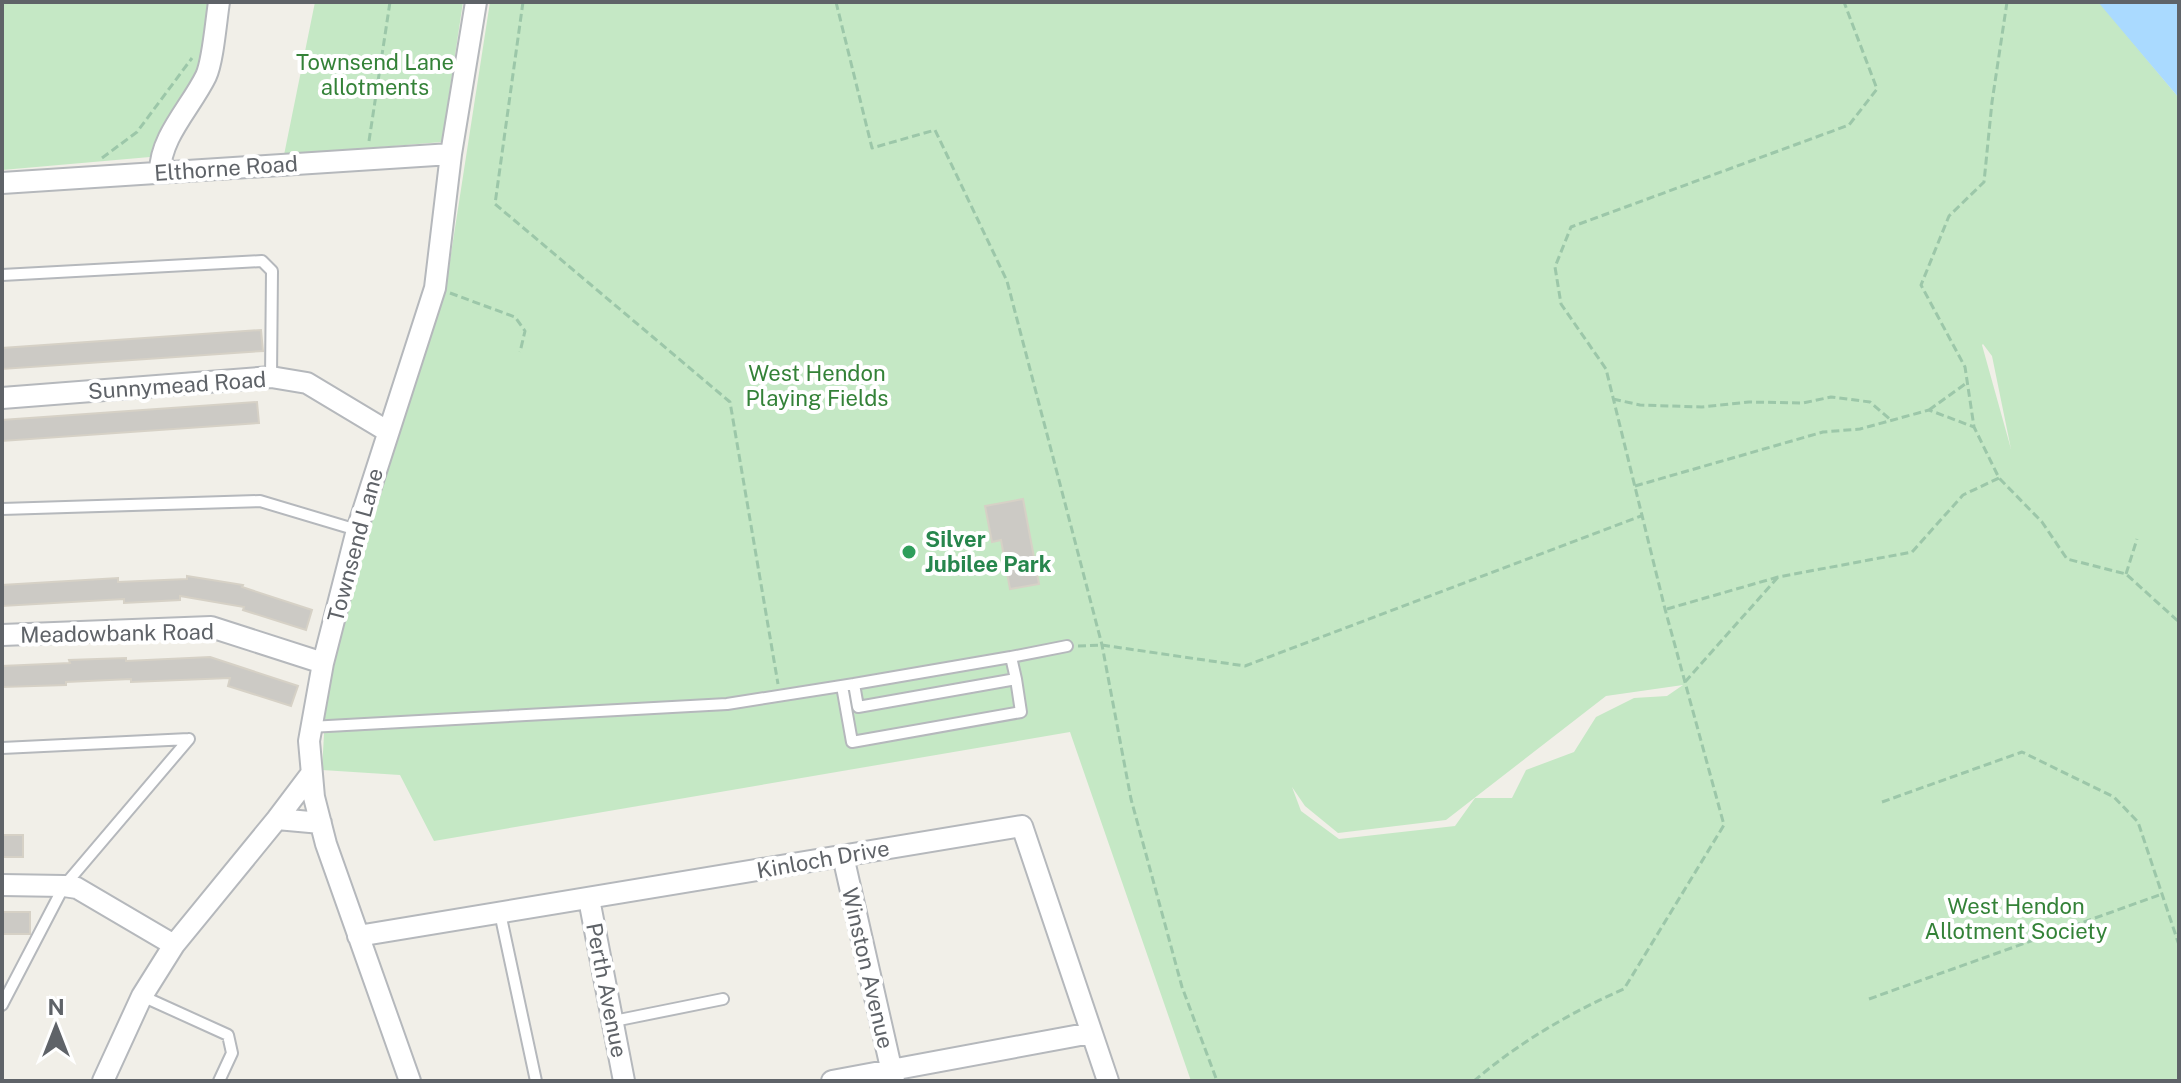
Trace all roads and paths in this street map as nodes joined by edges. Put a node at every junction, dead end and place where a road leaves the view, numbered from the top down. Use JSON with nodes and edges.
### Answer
{"nodes":[{"id":1,"x":219,"y":2,"type":"edge"},
{"id":2,"x":390,"y":2,"type":"edge"},
{"id":3,"x":476,"y":2,"type":"edge"},
{"id":4,"x":523,"y":2,"type":"edge"},
{"id":5,"x":836,"y":2,"type":"edge"},
{"id":6,"x":1844,"y":2,"type":"edge"},
{"id":7,"x":2007,"y":2,"type":"edge"},
{"id":8,"x":193,"y":57,"type":"dead end"},
{"id":9,"x":451,"y":154,"type":"junction"},
{"id":10,"x":101,"y":158,"type":"dead end"},
{"id":11,"x":366,"y":159,"type":"junction"},
{"id":12,"x":160,"y":172,"type":"junction"},
{"id":13,"x":2,"y":183,"type":"edge"},
{"id":14,"x":2,"y":275,"type":"edge"},
{"id":15,"x":435,"y":288,"type":"junction"},
{"id":16,"x":520,"y":352,"type":"dead end"},
{"id":17,"x":271,"y":377,"type":"junction"},
{"id":18,"x":1968,"y":382,"type":"junction"},
{"id":19,"x":2,"y":398,"type":"edge"},
{"id":20,"x":1613,"y":399,"type":"junction"},
{"id":21,"x":1929,"y":410,"type":"junction"},
{"id":22,"x":1892,"y":421,"type":"junction"},
{"id":23,"x":1974,"y":427,"type":"junction"},
{"id":24,"x":387,"y":431,"type":"junction"},
{"id":25,"x":1999,"y":478,"type":"junction"},
{"id":26,"x":1634,"y":486,"type":"junction"},
{"id":27,"x":2,"y":509,"type":"edge"},
{"id":28,"x":1641,"y":516,"type":"junction"},
{"id":29,"x":357,"y":530,"type":"junction"},
{"id":30,"x":2137,"y":539,"type":"dead end"},
{"id":31,"x":2126,"y":574,"type":"junction"},
{"id":32,"x":1778,"y":577,"type":"junction"},
{"id":33,"x":1665,"y":609,"type":"junction"},
{"id":34,"x":2179,"y":622,"type":"edge"},
{"id":35,"x":2,"y":635,"type":"edge"},
{"id":36,"x":1102,"y":645,"type":"junction"},
{"id":37,"x":1067,"y":646,"type":"joint"},
{"id":38,"x":1011,"y":657,"type":"junction"},
{"id":39,"x":323,"y":663,"type":"junction"},
{"id":40,"x":1016,"y":679,"type":"junction"},
{"id":41,"x":1685,"y":683,"type":"junction"},
{"id":42,"x":848,"y":685,"type":"junction"},
{"id":43,"x":780,"y":696,"type":"junction"},
{"id":44,"x":310,"y":727,"type":"junction"},
{"id":45,"x":2,"y":748,"type":"edge"},
{"id":46,"x":299,"y":780,"type":"junction"},
{"id":47,"x":1882,"y":802,"type":"dead end"},
{"id":48,"x":277,"y":819,"type":"junction"},
{"id":49,"x":321,"y":823,"type":"junction"},
{"id":50,"x":843,"y":856,"type":"junction"},
{"id":51,"x":2,"y":885,"type":"edge"},
{"id":52,"x":64,"y":886,"type":"junction"},
{"id":53,"x":2162,"y":894,"type":"junction"},
{"id":54,"x":589,"y":899,"type":"junction"},
{"id":55,"x":500,"y":913,"type":"junction"},
{"id":56,"x":358,"y":936,"type":"junction"},
{"id":57,"x":174,"y":945,"type":"junction"},
{"id":58,"x":2179,"y":945,"type":"edge"},
{"id":59,"x":142,"y":996,"type":"junction"},
{"id":60,"x":723,"y":999,"type":"dead end"},
{"id":61,"x":1869,"y":999,"type":"dead end"},
{"id":62,"x":2,"y":1005,"type":"edge"},
{"id":63,"x":614,"y":1021,"type":"junction"},
{"id":64,"x":1091,"y":1033,"type":"junction"},
{"id":65,"x":893,"y":1076,"type":"edge"},
{"id":66,"x":103,"y":1081,"type":"edge"},
{"id":67,"x":219,"y":1081,"type":"edge"},
{"id":68,"x":410,"y":1081,"type":"edge"},
{"id":69,"x":536,"y":1081,"type":"edge"},
{"id":70,"x":624,"y":1081,"type":"edge"},
{"id":71,"x":832,"y":1081,"type":"edge"},
{"id":72,"x":1108,"y":1081,"type":"edge"},
{"id":73,"x":1217,"y":1081,"type":"edge"},
{"id":74,"x":1474,"y":1081,"type":"edge"}],
"edges":[{"from":1,"to":12,"type":"street"},
{"from":2,"to":11,"type":"path"},
{"from":3,"to":9,"type":"street","name":"Townsend Lane"},
{"from":4,"to":43,"type":"path"},
{"from":5,"to":36,"type":"path"},
{"from":6,"to":20,"type":"path"},
{"from":7,"to":18,"type":"path"},
{"from":8,"to":10,"type":"path"},
{"from":9,"to":11,"type":"street","name":"Elthorne Road"},
{"from":9,"to":15,"type":"street","name":"Townsend Lane"},
{"from":11,"to":12,"type":"street","name":"Elthorne Road"},
{"from":12,"to":13,"type":"street","name":"Elthorne Road"},
{"from":14,"to":17,"type":"lane"},
{"from":15,"to":16,"type":"path"},
{"from":15,"to":24,"type":"street","name":"Townsend Lane"},
{"from":17,"to":19,"type":"street","name":"Sunnymead Road"},
{"from":17,"to":24,"type":"street","name":"Sunnymead Road"},
{"from":18,"to":21,"type":"path"},
{"from":18,"to":23,"type":"path"},
{"from":20,"to":22,"type":"path"},
{"from":20,"to":26,"type":"path"},
{"from":21,"to":22,"type":"path"},
{"from":21,"to":23,"type":"path"},
{"from":22,"to":26,"type":"path"},
{"from":23,"to":25,"type":"path"},
{"from":24,"to":29,"type":"street","name":"Townsend Lane"},
{"from":25,"to":31,"type":"path"},
{"from":25,"to":32,"type":"path"},
{"from":26,"to":28,"type":"path"},
{"from":27,"to":29,"type":"lane"},
{"from":28,"to":33,"type":"path"},
{"from":28,"to":36,"type":"path"},
{"from":29,"to":39,"type":"street","name":"Townsend Lane"},
{"from":30,"to":31,"type":"path"},
{"from":31,"to":34,"type":"path"},
{"from":32,"to":33,"type":"path"},
{"from":32,"to":41,"type":"path"},
{"from":33,"to":41,"type":"path"},
{"from":35,"to":39,"type":"street","name":"Meadowbank Road"},
{"from":36,"to":37,"type":"path"},
{"from":36,"to":73,"type":"path"},
{"from":37,"to":38,"type":"lane"},
{"from":38,"to":40,"type":"lane"},
{"from":38,"to":42,"type":"lane"},
{"from":39,"to":44,"type":"street","name":"Townsend Lane"},
{"from":40,"to":42,"type":"lane"},
{"from":40,"to":42,"type":"lane"},
{"from":41,"to":74,"type":"path"},
{"from":42,"to":43,"type":"lane"},
{"from":43,"to":44,"type":"lane"},
{"from":44,"to":46,"type":"street","name":"Townsend Lane"},
{"from":45,"to":52,"type":"lane"},
{"from":46,"to":48,"type":"street"},
{"from":46,"to":49,"type":"street","name":"Townsend Lane"},
{"from":47,"to":53,"type":"path"},
{"from":48,"to":49,"type":"street"},
{"from":48,"to":57,"type":"street"},
{"from":49,"to":56,"type":"street","name":"Townsend Lane"},
{"from":50,"to":54,"type":"street","name":"Kinloch Drive"},
{"from":50,"to":64,"type":"street","name":"Kinloch Drive"},
{"from":50,"to":65,"type":"street","name":"Winston Avenue"},
{"from":51,"to":52,"type":"street"},
{"from":52,"to":57,"type":"street"},
{"from":52,"to":62,"type":"lane"},
{"from":53,"to":58,"type":"path"},
{"from":53,"to":61,"type":"path"},
{"from":54,"to":55,"type":"street","name":"Kinloch Drive"},
{"from":54,"to":63,"type":"street","name":"Perth Avenue"},
{"from":55,"to":56,"type":"street","name":"Kinloch Drive"},
{"from":55,"to":69,"type":"lane"},
{"from":56,"to":68,"type":"street","name":"Townsend Lane"},
{"from":57,"to":59,"type":"street"},
{"from":59,"to":66,"type":"street"},
{"from":59,"to":67,"type":"lane"},
{"from":60,"to":63,"type":"lane"},
{"from":63,"to":70,"type":"street","name":"Perth Avenue"},
{"from":64,"to":65,"type":"street"},
{"from":64,"to":72,"type":"street","name":"Kinloch Drive"},
{"from":65,"to":71,"type":"street"}]}
